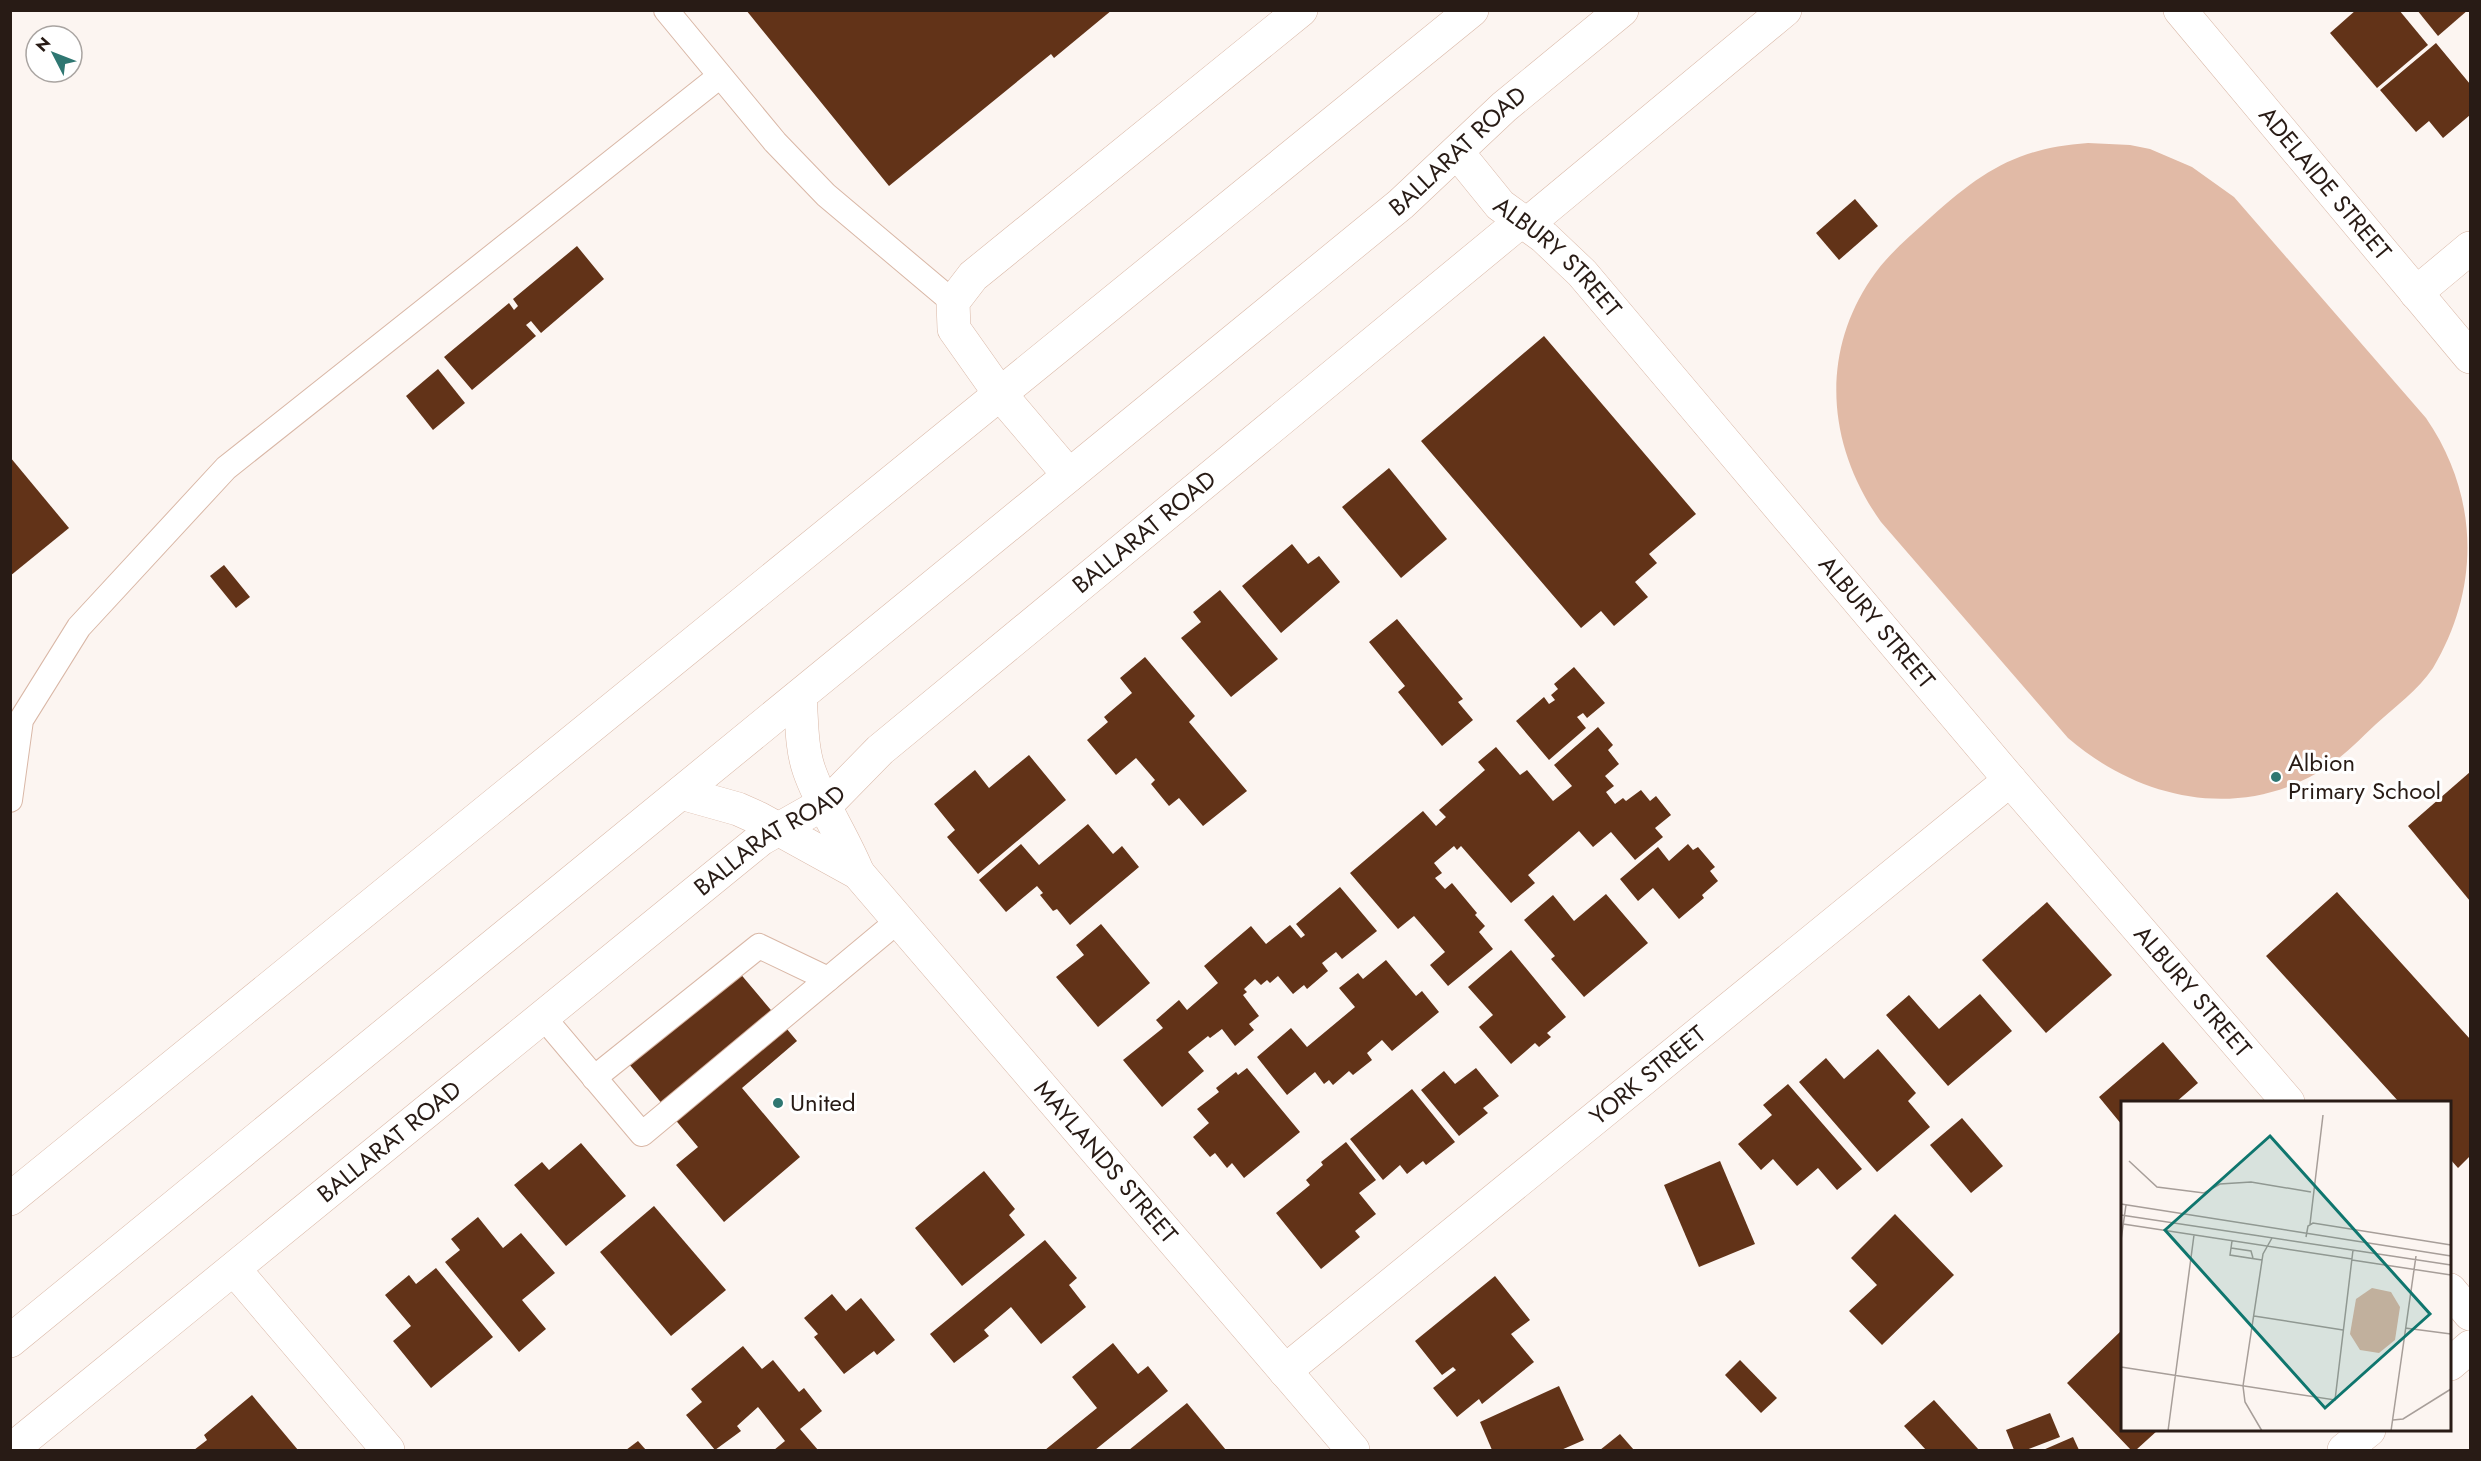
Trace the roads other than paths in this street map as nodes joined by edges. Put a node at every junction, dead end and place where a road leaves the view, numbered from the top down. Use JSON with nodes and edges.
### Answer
{"nodes":[{"id":1,"x":666,"y":10,"type":"edge"},
{"id":2,"x":1301,"y":10,"type":"edge"},
{"id":3,"x":1472,"y":10,"type":"edge"},
{"id":4,"x":1622,"y":10,"type":"edge"},
{"id":5,"x":1785,"y":10,"type":"edge"},
{"id":6,"x":2180,"y":10,"type":"edge"},
{"id":7,"x":720,"y":76,"type":"junction"},
{"id":8,"x":1457,"y":152,"type":"junction"},
{"id":9,"x":1523,"y":224,"type":"junction"},
{"id":10,"x":2470,"y":248,"type":"edge"},
{"id":11,"x":2416,"y":293,"type":"junction"},
{"id":12,"x":953,"y":302,"type":"junction"},
{"id":13,"x":2470,"y":357,"type":"edge"},
{"id":14,"x":1000,"y":394,"type":"junction"},
{"id":15,"x":1070,"y":475,"type":"junction"},
{"id":16,"x":800,"y":696,"type":"junction"},
{"id":17,"x":2010,"y":780,"type":"junction"},
{"id":18,"x":681,"y":793,"type":"junction"},
{"id":19,"x":10,"y":800,"type":"edge"},
{"id":20,"x":825,"y":802,"type":"junction"},
{"id":21,"x":779,"y":827,"type":"junction"},
{"id":22,"x":858,"y":873,"type":"junction"},
{"id":23,"x":899,"y":920,"type":"junction"},
{"id":24,"x":828,"y":979,"type":"junction"},
{"id":25,"x":544,"y":1017,"type":"junction"},
{"id":26,"x":594,"y":1078,"type":"junction"},
{"id":27,"x":2287,"y":1101,"type":"edge"},
{"id":28,"x":10,"y":1199,"type":"edge"},
{"id":29,"x":234,"y":1269,"type":"junction"},
{"id":30,"x":2451,"y":1291,"type":"edge"},
{"id":31,"x":2470,"y":1314,"type":"edge"},
{"id":32,"x":10,"y":1341,"type":"edge"},
{"id":33,"x":2470,"y":1347,"type":"edge"},
{"id":34,"x":2451,"y":1363,"type":"edge"},
{"id":35,"x":1285,"y":1371,"type":"junction"},
{"id":36,"x":2368,"y":1431,"type":"edge"},
{"id":37,"x":11,"y":1450,"type":"edge"},
{"id":38,"x":388,"y":1450,"type":"edge"},
{"id":39,"x":1353,"y":1450,"type":"edge"},
{"id":40,"x":2344,"y":1450,"type":"edge"}],
"edges":[{"from":1,"to":7,"type":"lane"},
{"from":2,"to":12,"type":"main road"},
{"from":3,"to":14,"type":"main road"},
{"from":4,"to":8,"type":"main road","name":"BALLARAT ROAD"},
{"from":5,"to":9,"type":"main road","name":"BALLARAT ROAD"},
{"from":6,"to":11,"type":"main road","name":"ADELAIDE STREET"},
{"from":7,"to":12,"type":"lane"},
{"from":7,"to":19,"type":"lane"},
{"from":8,"to":9,"type":"main road","name":"ALBURY STREET"},
{"from":8,"to":15,"type":"main road","name":"BALLARAT ROAD"},
{"from":9,"to":17,"type":"main road","name":"ALBURY STREET"},
{"from":9,"to":20,"type":"main road","name":"BALLARAT ROAD"},
{"from":10,"to":11,"type":"main road"},
{"from":11,"to":13,"type":"main road","name":"ADELAIDE STREET"},
{"from":12,"to":14,"type":"main road"},
{"from":14,"to":15,"type":"main road"},
{"from":14,"to":28,"type":"main road"},
{"from":15,"to":16,"type":"main road","name":"BALLARAT ROAD"},
{"from":16,"to":18,"type":"main road","name":"BALLARAT ROAD"},
{"from":16,"to":20,"type":"main road","name":"MAYLANDS STREET"},
{"from":17,"to":27,"type":"main road","name":"ALBURY STREET"},
{"from":17,"to":35,"type":"main road","name":"YORK STREET"},
{"from":18,"to":21,"type":"main road","name":"MAYLANDS STREET"},
{"from":18,"to":32,"type":"main road","name":"BALLARAT ROAD"},
{"from":20,"to":21,"type":"main road","name":"BALLARAT ROAD"},
{"from":20,"to":22,"type":"main road","name":"MAYLANDS STREET"},
{"from":21,"to":22,"type":"main road","name":"MAYLANDS STREET"},
{"from":21,"to":25,"type":"main road","name":"BALLARAT ROAD"},
{"from":22,"to":23,"type":"main road","name":"MAYLANDS STREET"},
{"from":23,"to":24,"type":"lane"},
{"from":23,"to":35,"type":"main road","name":"MAYLANDS STREET"},
{"from":24,"to":26,"type":"lane"},
{"from":24,"to":26,"type":"lane"},
{"from":25,"to":26,"type":"lane"},
{"from":25,"to":29,"type":"main road","name":"BALLARAT ROAD"},
{"from":29,"to":37,"type":"main road","name":"BALLARAT ROAD"},
{"from":29,"to":38,"type":"main road"},
{"from":30,"to":31,"type":"main road"},
{"from":33,"to":34,"type":"main road"},
{"from":35,"to":39,"type":"main road","name":"MAYLANDS STREET"},
{"from":36,"to":40,"type":"main road"}]}
